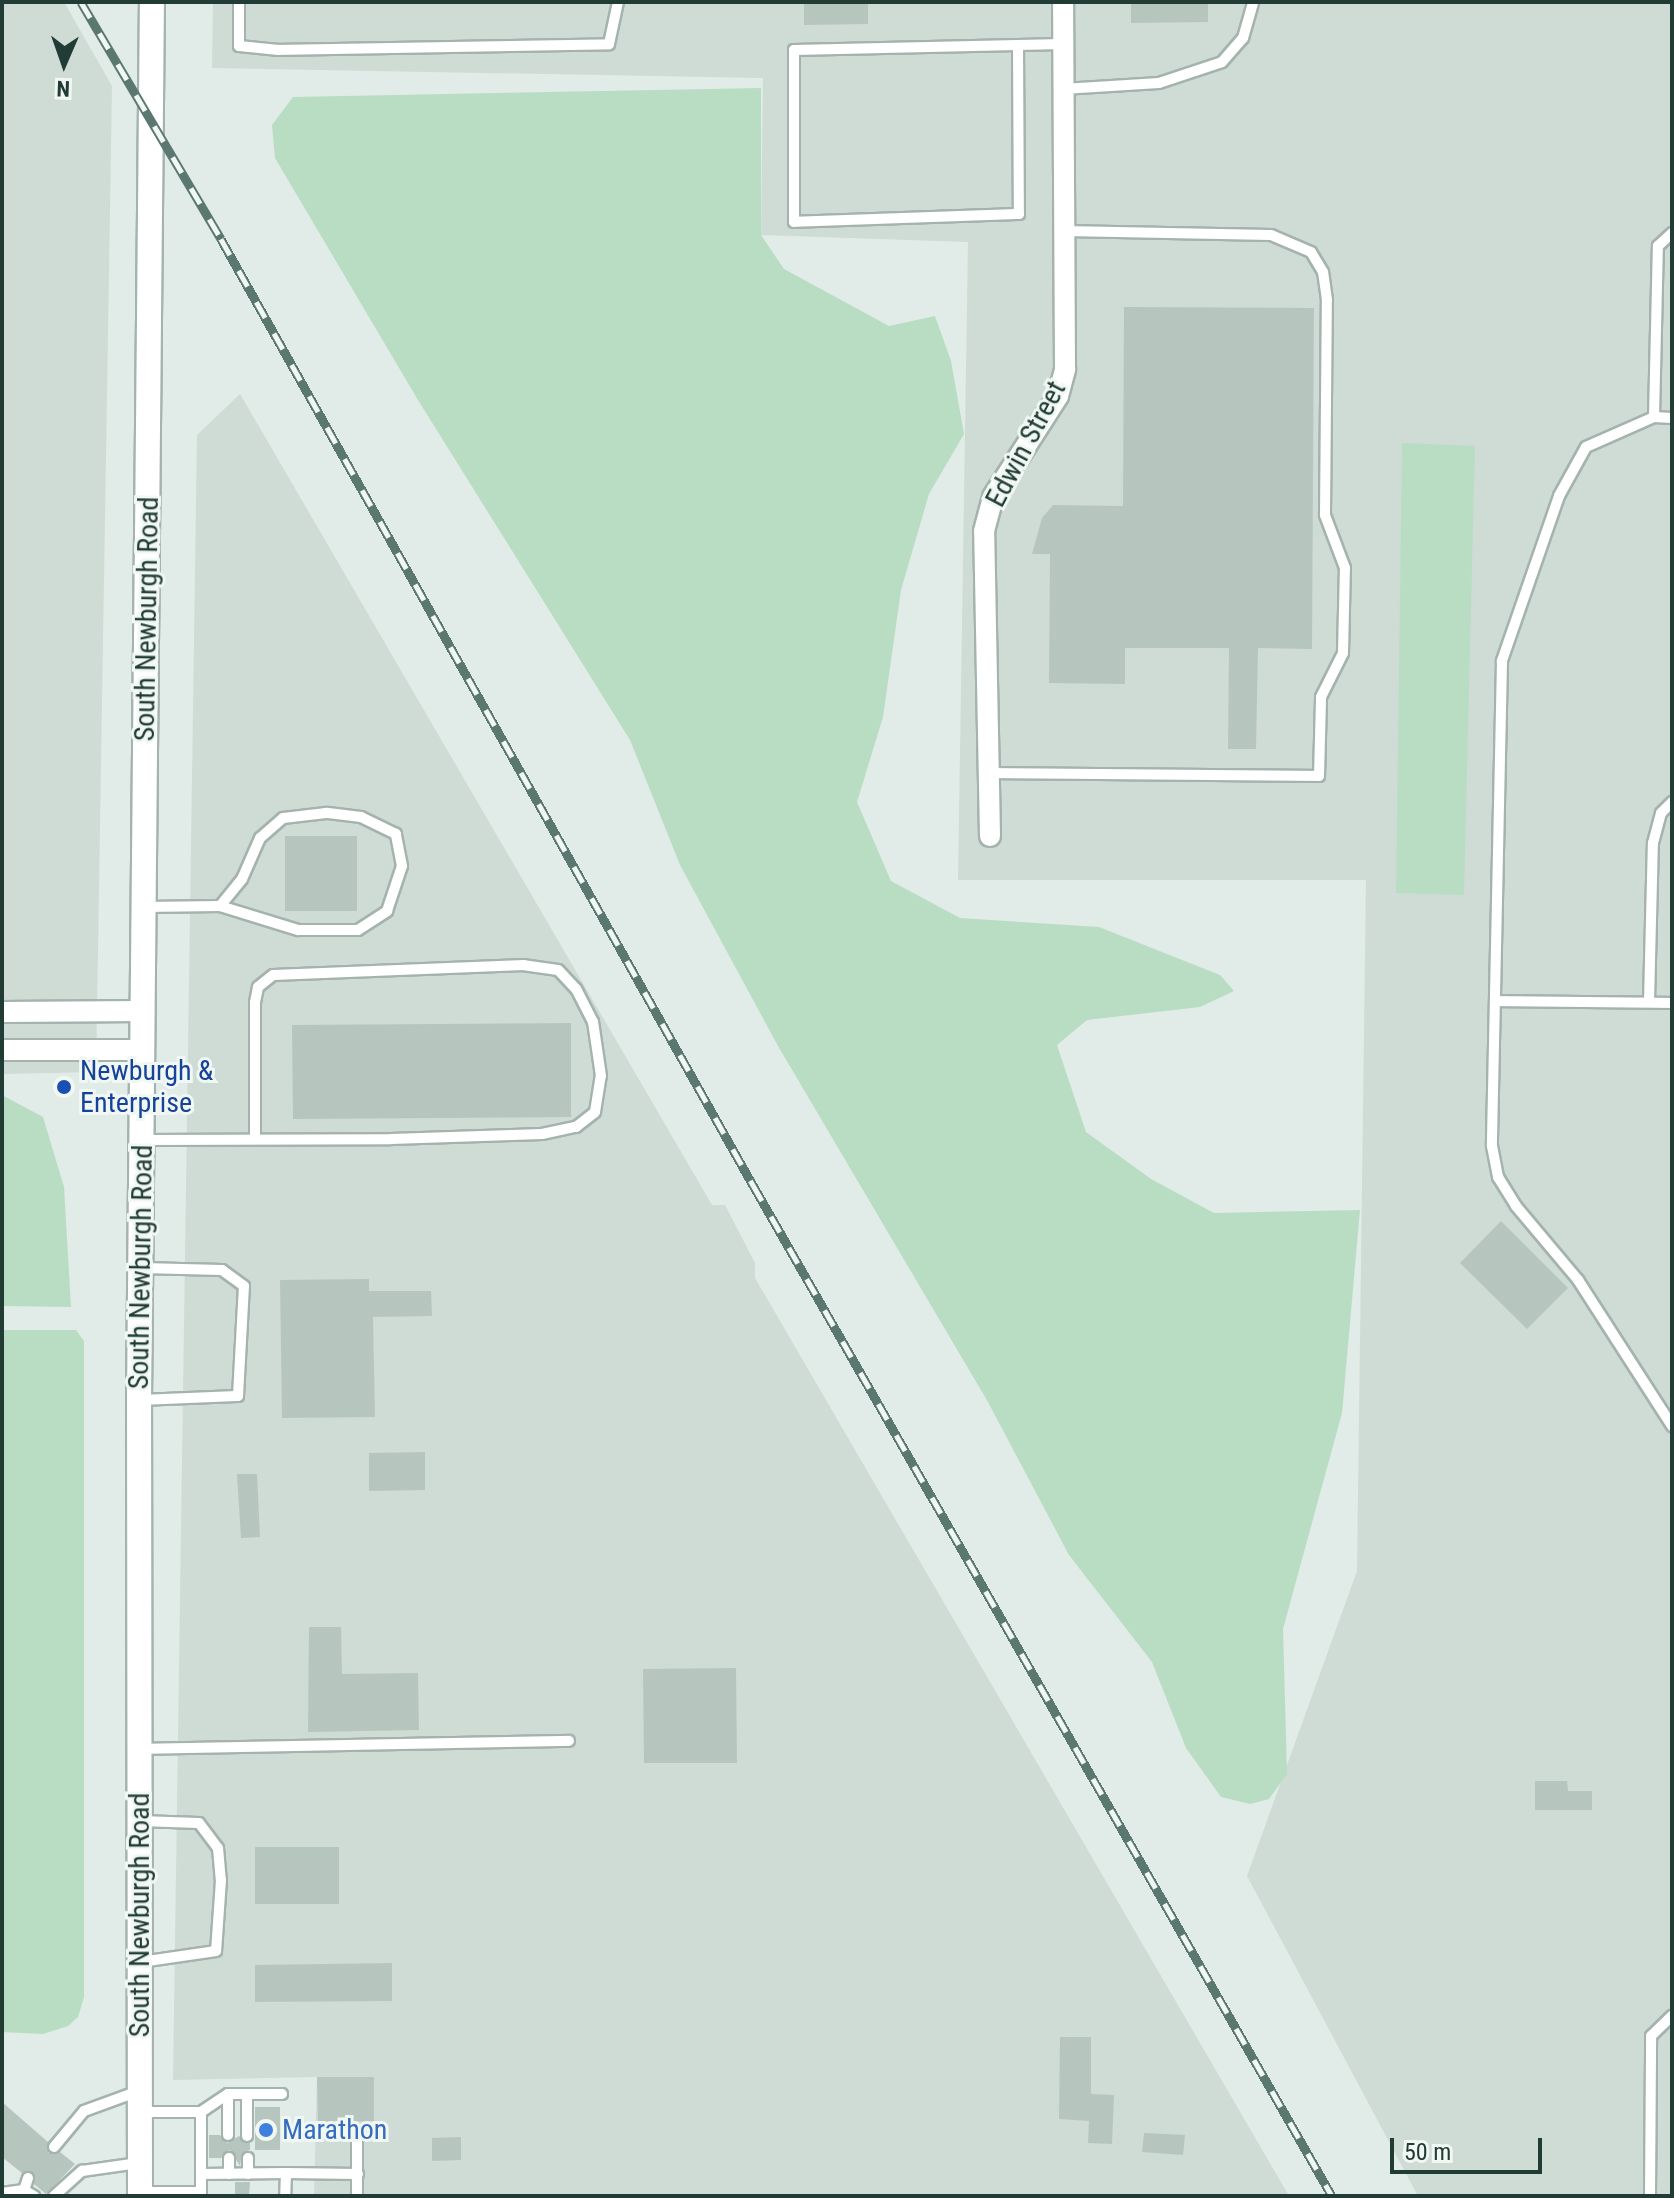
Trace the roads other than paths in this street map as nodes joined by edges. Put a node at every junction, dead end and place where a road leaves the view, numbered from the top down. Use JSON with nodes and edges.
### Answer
{"nodes":[{"id":1,"x":152,"y":2,"type":"edge"},
{"id":2,"x":239,"y":2,"type":"edge"},
{"id":3,"x":618,"y":2,"type":"edge"},
{"id":4,"x":1063,"y":2,"type":"edge"},
{"id":5,"x":1253,"y":2,"type":"edge"},
{"id":6,"x":1063,"y":44,"type":"junction"},
{"id":7,"x":1018,"y":45,"type":"junction"},
{"id":8,"x":1063,"y":89,"type":"junction"},
{"id":9,"x":1064,"y":231,"type":"junction"},
{"id":10,"x":1672,"y":233,"type":"edge"},
{"id":11,"x":1654,"y":417,"type":"junction"},
{"id":12,"x":1672,"y":418,"type":"edge"},
{"id":13,"x":990,"y":773,"type":"junction"},
{"id":14,"x":1672,"y":802,"type":"edge"},
{"id":15,"x":990,"y":836,"type":"dead end"},
{"id":16,"x":220,"y":906,"type":"junction"},
{"id":17,"x":144,"y":907,"type":"junction"},
{"id":18,"x":1495,"y":1001,"type":"junction"},
{"id":19,"x":1649,"y":1002,"type":"junction"},
{"id":20,"x":1672,"y":1003,"type":"edge"},
{"id":21,"x":143,"y":1011,"type":"junction"},
{"id":22,"x":2,"y":1012,"type":"edge"},
{"id":23,"x":2,"y":1050,"type":"edge"},
{"id":24,"x":143,"y":1050,"type":"junction"},
{"id":25,"x":255,"y":1139,"type":"junction"},
{"id":26,"x":142,"y":1140,"type":"junction"},
{"id":27,"x":142,"y":1268,"type":"junction"},
{"id":28,"x":139,"y":1400,"type":"junction"},
{"id":29,"x":1672,"y":1426,"type":"edge"},
{"id":30,"x":569,"y":1741,"type":"dead end"},
{"id":31,"x":140,"y":1749,"type":"junction"},
{"id":32,"x":140,"y":1821,"type":"junction"},
{"id":33,"x":140,"y":1962,"type":"junction"},
{"id":34,"x":1672,"y":2016,"type":"edge"},
{"id":35,"x":228,"y":2094,"type":"junction"},
{"id":36,"x":247,"y":2094,"type":"junction"},
{"id":37,"x":282,"y":2094,"type":"dead end"},
{"id":38,"x":141,"y":2101,"type":"junction"},
{"id":39,"x":201,"y":2112,"type":"junction"},
{"id":40,"x":357,"y":2133,"type":"dead end"},
{"id":41,"x":228,"y":2135,"type":"dead end"},
{"id":42,"x":247,"y":2136,"type":"dead end"},
{"id":43,"x":54,"y":2147,"type":"dead end"},
{"id":44,"x":229,"y":2158,"type":"dead end"},
{"id":45,"x":248,"y":2158,"type":"dead end"},
{"id":46,"x":140,"y":2163,"type":"junction"},
{"id":47,"x":286,"y":2173,"type":"junction"},
{"id":48,"x":201,"y":2174,"type":"junction"},
{"id":49,"x":229,"y":2174,"type":"junction"},
{"id":50,"x":248,"y":2174,"type":"junction"},
{"id":51,"x":358,"y":2174,"type":"junction"},
{"id":52,"x":28,"y":2178,"type":"dead end"},
{"id":53,"x":2,"y":2193,"type":"edge"},
{"id":54,"x":29,"y":2193,"type":"edge"},
{"id":55,"x":140,"y":2194,"type":"edge"},
{"id":56,"x":203,"y":2194,"type":"edge"},
{"id":57,"x":54,"y":2196,"type":"edge"},
{"id":58,"x":285,"y":2196,"type":"edge"},
{"id":59,"x":357,"y":2196,"type":"edge"},
{"id":60,"x":1650,"y":2196,"type":"edge"}],
"edges":[{"from":1,"to":17,"type":"main road","name":"South Newburgh Road"},
{"from":2,"to":3,"type":"lane"},
{"from":4,"to":6,"type":"street","name":"Edwin Street"},
{"from":5,"to":8,"type":"lane"},
{"from":6,"to":7,"type":"lane"},
{"from":6,"to":8,"type":"street","name":"Edwin Street"},
{"from":7,"to":7,"type":"lane"},
{"from":8,"to":9,"type":"street","name":"Edwin Street"},
{"from":9,"to":13,"type":"street","name":"Edwin Street"},
{"from":9,"to":13,"type":"lane"},
{"from":10,"to":11,"type":"lane"},
{"from":11,"to":12,"type":"lane"},
{"from":11,"to":18,"type":"lane"},
{"from":13,"to":15,"type":"street","name":"Edwin Street"},
{"from":14,"to":19,"type":"lane"},
{"from":16,"to":16,"type":"lane"},
{"from":16,"to":17,"type":"lane"},
{"from":17,"to":21,"type":"main road","name":"South Newburgh Road"},
{"from":18,"to":19,"type":"lane"},
{"from":18,"to":29,"type":"lane"},
{"from":19,"to":20,"type":"lane"},
{"from":21,"to":22,"type":"street"},
{"from":21,"to":24,"type":"main road","name":"South Newburgh Road"},
{"from":23,"to":24,"type":"street"},
{"from":24,"to":26,"type":"main road","name":"South Newburgh Road"},
{"from":25,"to":25,"type":"lane"},
{"from":25,"to":26,"type":"lane"},
{"from":26,"to":27,"type":"main road","name":"South Newburgh Road"},
{"from":27,"to":28,"type":"main road","name":"South Newburgh Road"},
{"from":27,"to":28,"type":"lane"},
{"from":28,"to":31,"type":"main road","name":"South Newburgh Road"},
{"from":30,"to":31,"type":"lane"},
{"from":31,"to":32,"type":"main road","name":"South Newburgh Road"},
{"from":32,"to":33,"type":"main road","name":"South Newburgh Road"},
{"from":32,"to":33,"type":"lane"},
{"from":33,"to":38,"type":"main road","name":"South Newburgh Road"},
{"from":34,"to":60,"type":"lane"},
{"from":35,"to":36,"type":"lane"},
{"from":35,"to":39,"type":"lane"},
{"from":35,"to":41,"type":"lane"},
{"from":36,"to":37,"type":"lane"},
{"from":36,"to":42,"type":"lane"},
{"from":38,"to":39,"type":"lane"},
{"from":38,"to":43,"type":"lane"},
{"from":38,"to":46,"type":"main road","name":"South Newburgh Road"},
{"from":39,"to":48,"type":"lane"},
{"from":40,"to":51,"type":"lane"},
{"from":44,"to":49,"type":"lane"},
{"from":45,"to":50,"type":"lane"},
{"from":46,"to":55,"type":"main road","name":"South Newburgh Road"},
{"from":46,"to":57,"type":"lane"},
{"from":47,"to":50,"type":"lane"},
{"from":47,"to":51,"type":"lane"},
{"from":47,"to":58,"type":"lane"},
{"from":48,"to":49,"type":"lane"},
{"from":48,"to":56,"type":"lane"},
{"from":49,"to":50,"type":"lane"},
{"from":51,"to":59,"type":"lane"},
{"from":52,"to":54,"type":"lane"},
{"from":53,"to":54,"type":"lane"},
{"from":55,"to":56,"type":"lane"}]}
